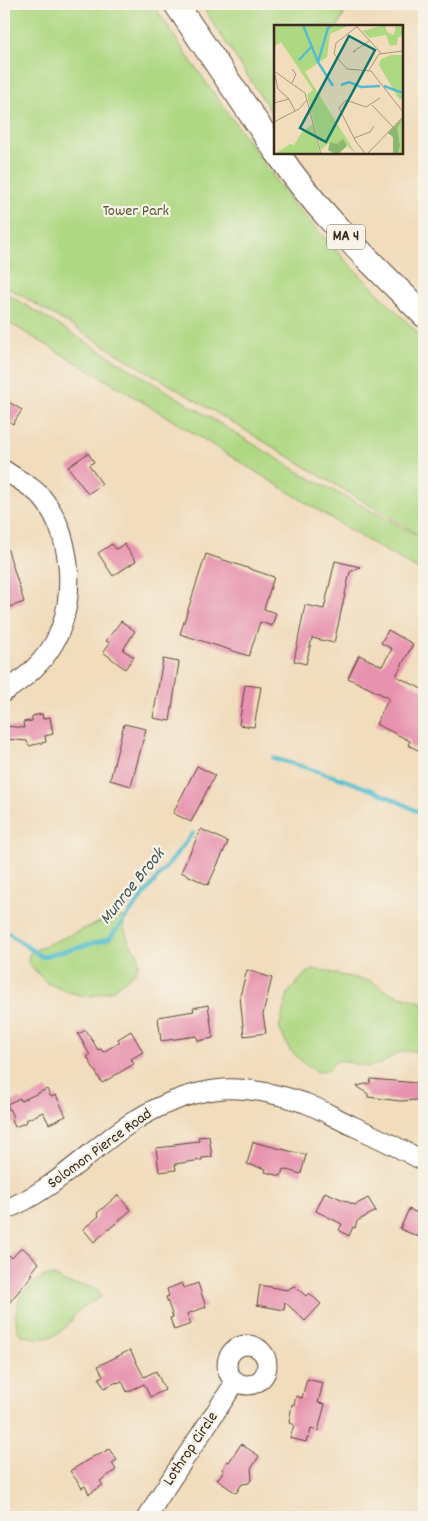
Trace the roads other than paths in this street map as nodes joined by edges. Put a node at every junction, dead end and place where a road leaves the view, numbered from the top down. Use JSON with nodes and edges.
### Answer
{"nodes":[{"id":1,"x":176,"y":4,"type":"edge"},
{"id":2,"x":274,"y":149,"type":"edge"},
{"id":3,"x":278,"y":154,"type":"edge"},
{"id":4,"x":424,"y":315,"type":"edge"},
{"id":5,"x":4,"y":470,"type":"edge"},
{"id":6,"x":4,"y":692,"type":"edge"},
{"id":7,"x":424,"y":1161,"type":"edge"},
{"id":8,"x":4,"y":1210,"type":"edge"},
{"id":9,"x":236,"y":1382,"type":"dead end"},
{"id":10,"x":148,"y":1517,"type":"edge"}],
"edges":[{"from":1,"to":2,"type":"main road","number":"MA 4"},
{"from":3,"to":4,"type":"main road","number":"MA 4"},
{"from":5,"to":6,"type":"street"},
{"from":7,"to":8,"type":"street","name":"Solomon Pierce Road"},
{"from":9,"to":10,"type":"street","name":"Lothrop Circle"}]}
